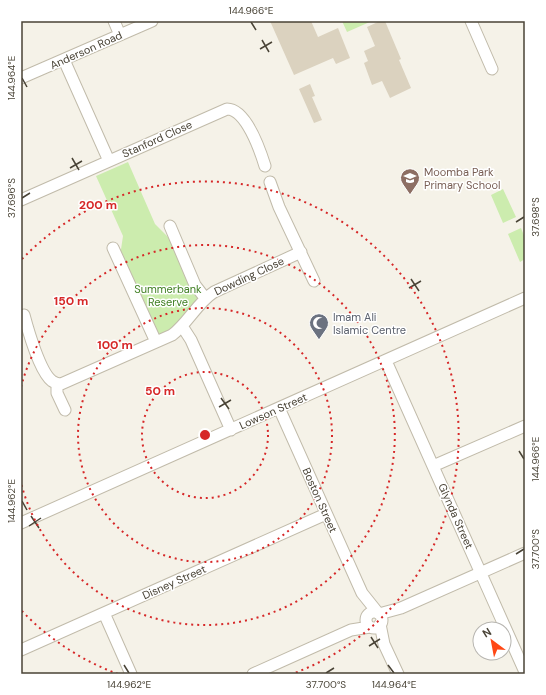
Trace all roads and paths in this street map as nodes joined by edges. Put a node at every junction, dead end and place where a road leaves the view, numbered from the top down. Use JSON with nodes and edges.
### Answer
{"nodes":[{"id":1,"x":114,"y":21,"type":"edge"},
{"id":2,"x":152,"y":21,"type":"edge"},
{"id":3,"x":471,"y":21,"type":"edge"},
{"id":4,"x":120,"y":35,"type":"junction"},
{"id":5,"x":64,"y":60,"type":"junction"},
{"id":6,"x":492,"y":69,"type":"dead end"},
{"id":7,"x":21,"y":78,"type":"edge"},
{"id":8,"x":109,"y":161,"type":"junction"},
{"id":9,"x":265,"y":166,"type":"dead end"},
{"id":10,"x":270,"y":182,"type":"dead end"},
{"id":11,"x":21,"y":200,"type":"edge"},
{"id":12,"x":170,"y":226,"type":"dead end"},
{"id":13,"x":113,"y":248,"type":"dead end"},
{"id":14,"x":301,"y":252,"type":"junction"},
{"id":15,"x":314,"y":281,"type":"dead end"},
{"id":16,"x":205,"y":298,"type":"junction"},
{"id":17,"x":525,"y":298,"type":"edge"},
{"id":18,"x":24,"y":315,"type":"dead end"},
{"id":19,"x":182,"y":326,"type":"junction"},
{"id":20,"x":156,"y":342,"type":"junction"},
{"id":21,"x":386,"y":361,"type":"junction"},
{"id":22,"x":57,"y":384,"type":"junction"},
{"id":23,"x":279,"y":408,"type":"junction"},
{"id":24,"x":65,"y":410,"type":"dead end"},
{"id":25,"x":525,"y":426,"type":"edge"},
{"id":26,"x":231,"y":430,"type":"junction"},
{"id":27,"x":434,"y":466,"type":"junction"},
{"id":28,"x":326,"y":514,"type":"junction"},
{"id":29,"x":21,"y":523,"type":"edge"},
{"id":30,"x":525,"y":553,"type":"edge"},
{"id":31,"x":481,"y":573,"type":"junction"},
{"id":32,"x":104,"y":613,"type":"junction"},
{"id":33,"x":374,"y":620,"type":"junction"},
{"id":34,"x":22,"y":648,"type":"edge"},
{"id":35,"x":525,"y":672,"type":"edge"},
{"id":36,"x":132,"y":674,"type":"edge"},
{"id":37,"x":253,"y":674,"type":"edge"},
{"id":38,"x":398,"y":674,"type":"edge"}],
"edges":[{"from":1,"to":4,"type":"street"},
{"from":2,"to":4,"type":"street","name":"Anderson Road"},
{"from":3,"to":6,"type":"street"},
{"from":4,"to":5,"type":"street","name":"Anderson Road"},
{"from":5,"to":7,"type":"street","name":"Anderson Road"},
{"from":5,"to":8,"type":"street"},
{"from":8,"to":9,"type":"street","name":"Stanford Close"},
{"from":8,"to":11,"type":"street","name":"Stanford Close"},
{"from":10,"to":14,"type":"street"},
{"from":12,"to":16,"type":"street"},
{"from":13,"to":20,"type":"street"},
{"from":14,"to":15,"type":"street"},
{"from":14,"to":16,"type":"street","name":"Dowding Close"},
{"from":16,"to":19,"type":"street","name":"Dowding Close"},
{"from":17,"to":21,"type":"street","name":"Lowson Street"},
{"from":18,"to":22,"type":"street"},
{"from":19,"to":20,"type":"street","name":"Dowding Close"},
{"from":19,"to":26,"type":"street"},
{"from":20,"to":22,"type":"street","name":"Dowding Close"},
{"from":21,"to":23,"type":"street","name":"Lowson Street"},
{"from":21,"to":27,"type":"street","name":"Glynda Street"},
{"from":22,"to":24,"type":"street"},
{"from":23,"to":26,"type":"street","name":"Lowson Street"},
{"from":23,"to":28,"type":"street","name":"Boston Street"},
{"from":25,"to":27,"type":"street"},
{"from":26,"to":29,"type":"street","name":"Lowson Street"},
{"from":27,"to":31,"type":"street","name":"Glynda Street"},
{"from":28,"to":32,"type":"street","name":"Disney Street"},
{"from":28,"to":33,"type":"street","name":"Boston Street"},
{"from":30,"to":31,"type":"street"},
{"from":31,"to":33,"type":"street"},
{"from":31,"to":35,"type":"street","name":"Glynda Street"},
{"from":32,"to":34,"type":"street","name":"Disney Street"},
{"from":32,"to":36,"type":"street"},
{"from":33,"to":37,"type":"street"},
{"from":33,"to":38,"type":"street","name":"Boston Street"}]}
